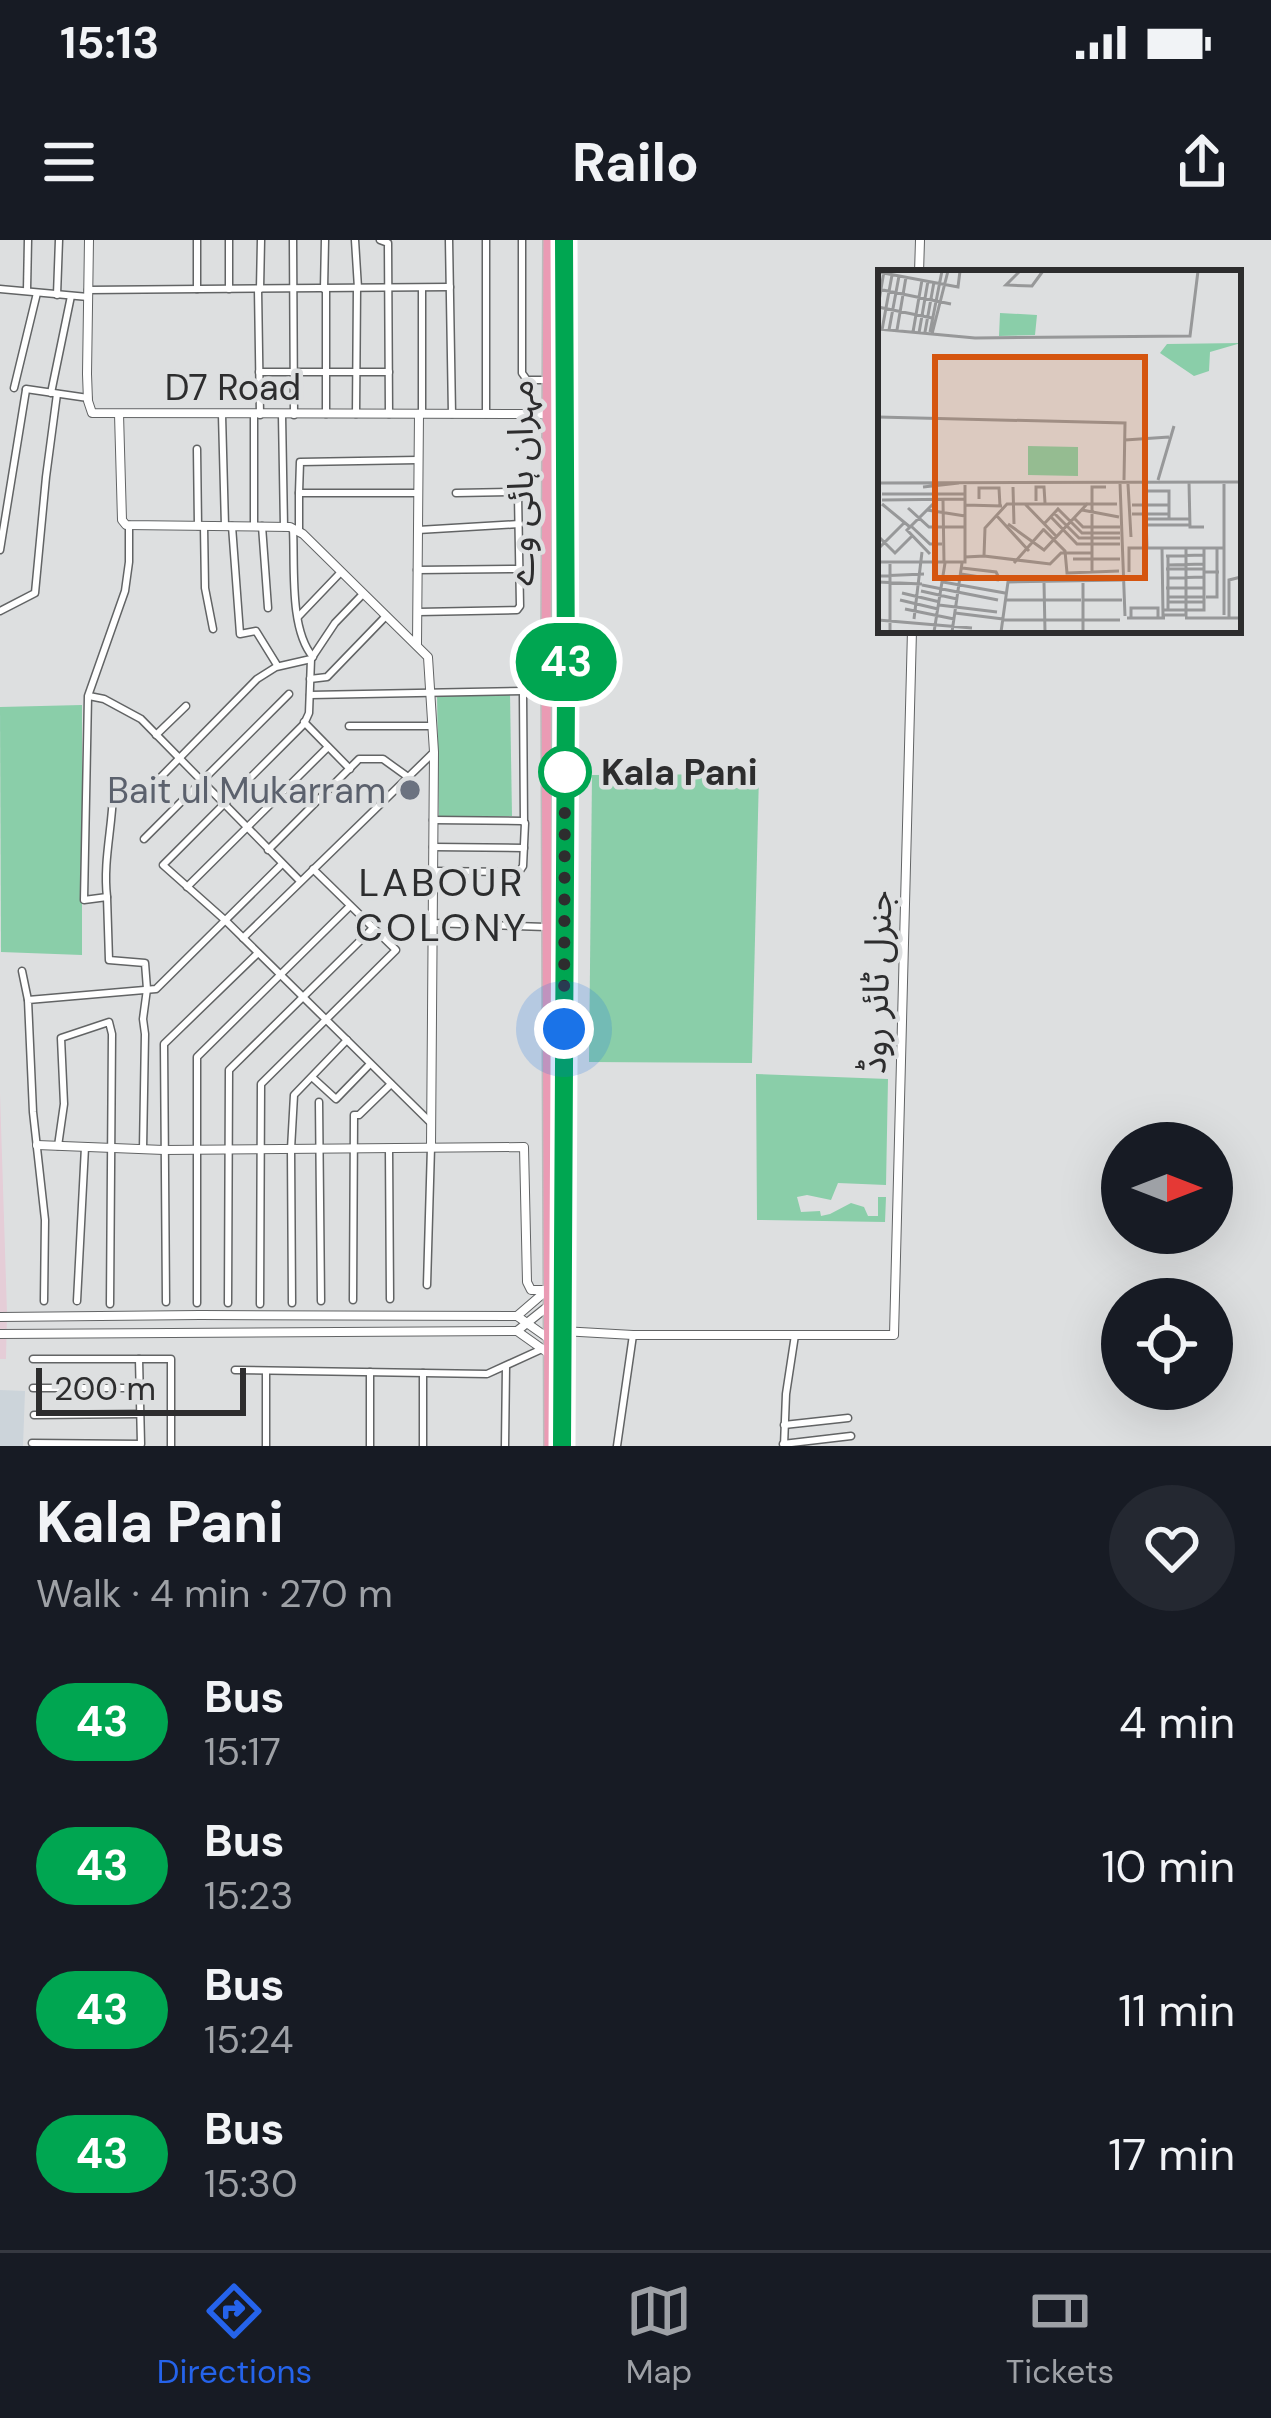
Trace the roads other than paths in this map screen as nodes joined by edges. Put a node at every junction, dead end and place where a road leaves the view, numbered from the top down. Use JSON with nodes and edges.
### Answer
{"nodes":[{"id":1,"x":28,"y":240,"type":"edge"},
{"id":2,"x":58,"y":240,"type":"edge"},
{"id":3,"x":89,"y":240,"type":"edge"},
{"id":4,"x":197,"y":240,"type":"edge"},
{"id":5,"x":230,"y":240,"type":"edge"},
{"id":6,"x":261,"y":240,"type":"edge"},
{"id":7,"x":293,"y":240,"type":"edge"},
{"id":8,"x":326,"y":240,"type":"edge"},
{"id":9,"x":356,"y":240,"type":"edge"},
{"id":10,"x":380,"y":240,"type":"edge"},
{"id":11,"x":438,"y":240,"type":"edge"},
{"id":12,"x":449,"y":240,"type":"edge"},
{"id":13,"x":486,"y":240,"type":"edge"},
{"id":14,"x":522,"y":240,"type":"edge"},
{"id":15,"x":548,"y":240,"type":"edge"},
{"id":16,"x":564,"y":240,"type":"edge"},
{"id":17,"x":449,"y":251,"type":"junction"},
{"id":18,"x":450,"y":287,"type":"junction"},
{"id":19,"x":357,"y":288,"type":"junction"},
{"id":20,"x":387,"y":288,"type":"junction"},
{"id":21,"x":422,"y":288,"type":"junction"},
{"id":22,"x":229,"y":289,"type":"junction"},
{"id":23,"x":259,"y":289,"type":"junction"},
{"id":24,"x":293,"y":289,"type":"junction"},
{"id":25,"x":325,"y":289,"type":"junction"},
{"id":26,"x":0,"y":290,"type":"edge"},
{"id":27,"x":197,"y":290,"type":"junction"},
{"id":28,"x":32,"y":292,"type":"junction"},
{"id":29,"x":88,"y":294,"type":"junction"},
{"id":30,"x":58,"y":295,"type":"junction"},
{"id":31,"x":70,"y":296,"type":"junction"},
{"id":32,"x":259,"y":372,"type":"junction"},
{"id":33,"x":293,"y":372,"type":"junction"},
{"id":34,"x":326,"y":372,"type":"junction"},
{"id":35,"x":356,"y":372,"type":"junction"},
{"id":36,"x":389,"y":372,"type":"junction"},
{"id":37,"x":547,"y":380,"type":"junction"},
{"id":38,"x":0,"y":386,"type":"edge"},
{"id":39,"x":14,"y":388,"type":"junction"},
{"id":40,"x":26,"y":389,"type":"junction"},
{"id":41,"x":54,"y":393,"type":"junction"},
{"id":42,"x":88,"y":398,"type":"junction"},
{"id":43,"x":119,"y":414,"type":"junction"},
{"id":44,"x":356,"y":414,"type":"junction"},
{"id":45,"x":389,"y":414,"type":"junction"},
{"id":46,"x":420,"y":414,"type":"junction"},
{"id":47,"x":452,"y":414,"type":"junction"},
{"id":48,"x":486,"y":414,"type":"junction"},
{"id":49,"x":547,"y":414,"type":"junction"},
{"id":50,"x":222,"y":415,"type":"junction"},
{"id":51,"x":257,"y":415,"type":"junction"},
{"id":52,"x":282,"y":415,"type":"junction"},
{"id":53,"x":294,"y":415,"type":"junction"},
{"id":54,"x":326,"y":415,"type":"junction"},
{"id":55,"x":197,"y":448,"type":"dead end"},
{"id":56,"x":418,"y":460,"type":"junction"},
{"id":57,"x":299,"y":493,"type":"junction"},
{"id":58,"x":418,"y":493,"type":"junction"},
{"id":59,"x":456,"y":493,"type":"dead end"},
{"id":60,"x":519,"y":524,"type":"junction"},
{"id":61,"x":129,"y":525,"type":"junction"},
{"id":62,"x":201,"y":526,"type":"junction"},
{"id":63,"x":228,"y":526,"type":"junction"},
{"id":64,"x":258,"y":526,"type":"junction"},
{"id":65,"x":292,"y":529,"type":"junction"},
{"id":66,"x":418,"y":530,"type":"junction"},
{"id":67,"x":0,"y":550,"type":"edge"},
{"id":68,"x":520,"y":569,"type":"junction"},
{"id":69,"x":417,"y":570,"type":"junction"},
{"id":70,"x":340,"y":572,"type":"junction"},
{"id":71,"x":546,"y":591,"type":"junction"},
{"id":72,"x":565,"y":592,"type":"junction"},
{"id":73,"x":363,"y":594,"type":"junction"},
{"id":74,"x":268,"y":608,"type":"dead end"},
{"id":75,"x":0,"y":610,"type":"edge"},
{"id":76,"x":417,"y":612,"type":"junction"},
{"id":77,"x":386,"y":616,"type":"junction"},
{"id":78,"x":298,"y":617,"type":"junction"},
{"id":79,"x":213,"y":629,"type":"dead end"},
{"id":80,"x":912,"y":633,"type":"edge"},
{"id":81,"x":417,"y":645,"type":"junction"},
{"id":82,"x":312,"y":658,"type":"junction"},
{"id":83,"x":278,"y":667,"type":"junction"},
{"id":84,"x":310,"y":679,"type":"junction"},
{"id":85,"x":547,"y":690,"type":"junction"},
{"id":86,"x":525,"y":692,"type":"junction"},
{"id":87,"x":430,"y":693,"type":"junction"},
{"id":88,"x":289,"y":694,"type":"dead end"},
{"id":89,"x":310,"y":695,"type":"junction"},
{"id":90,"x":88,"y":696,"type":"junction"},
{"id":91,"x":186,"y":706,"type":"dead end"},
{"id":92,"x":304,"y":722,"type":"junction"},
{"id":93,"x":349,"y":726,"type":"dead end"},
{"id":94,"x":432,"y":726,"type":"junction"},
{"id":95,"x":156,"y":735,"type":"junction"},
{"id":96,"x":328,"y":747,"type":"junction"},
{"id":97,"x":434,"y":752,"type":"junction"},
{"id":98,"x":180,"y":759,"type":"junction"},
{"id":99,"x":350,"y":769,"type":"junction"},
{"id":100,"x":408,"y":777,"type":"junction"},
{"id":101,"x":157,"y":781,"type":"dead end"},
{"id":102,"x":202,"y":781,"type":"junction"},
{"id":103,"x":113,"y":794,"type":"dead end"},
{"id":104,"x":224,"y":804,"type":"junction"},
{"id":105,"x":433,"y":820,"type":"junction"},
{"id":106,"x":524,"y":822,"type":"junction"},
{"id":107,"x":246,"y":827,"type":"junction"},
{"id":108,"x":144,"y":839,"type":"dead end"},
{"id":109,"x":433,"y":847,"type":"junction"},
{"id":110,"x":524,"y":848,"type":"junction"},
{"id":111,"x":268,"y":850,"type":"junction"},
{"id":112,"x":282,"y":864,"type":"junction"},
{"id":113,"x":313,"y":869,"type":"junction"},
{"id":114,"x":433,"y":871,"type":"junction"},
{"id":115,"x":300,"y":881,"type":"junction"},
{"id":116,"x":187,"y":887,"type":"junction"},
{"id":117,"x":107,"y":897,"type":"junction"},
{"id":118,"x":350,"y":905,"type":"junction"},
{"id":119,"x":226,"y":921,"type":"junction"},
{"id":120,"x":432,"y":923,"type":"junction"},
{"id":121,"x":546,"y":927,"type":"junction"},
{"id":122,"x":374,"y":928,"type":"junction"},
{"id":123,"x":243,"y":938,"type":"junction"},
{"id":124,"x":258,"y":952,"type":"junction"},
{"id":125,"x":22,"y":971,"type":"dead end"},
{"id":126,"x":280,"y":975,"type":"junction"},
{"id":127,"x":147,"y":989,"type":"junction"},
{"id":128,"x":303,"y":997,"type":"junction"},
{"id":129,"x":28,"y":1000,"type":"junction"},
{"id":130,"x":326,"y":1020,"type":"junction"},
{"id":131,"x":347,"y":1040,"type":"junction"},
{"id":132,"x":370,"y":1064,"type":"junction"},
{"id":133,"x":313,"y":1078,"type":"junction"},
{"id":134,"x":391,"y":1084,"type":"junction"},
{"id":135,"x":319,"y":1102,"type":"dead end"},
{"id":136,"x":431,"y":1123,"type":"junction"},
{"id":137,"x":37,"y":1145,"type":"junction"},
{"id":138,"x":58,"y":1146,"type":"junction"},
{"id":139,"x":85,"y":1148,"type":"junction"},
{"id":140,"x":430,"y":1148,"type":"junction"},
{"id":141,"x":111,"y":1149,"type":"junction"},
{"id":142,"x":142,"y":1149,"type":"junction"},
{"id":143,"x":291,"y":1149,"type":"junction"},
{"id":144,"x":320,"y":1149,"type":"junction"},
{"id":145,"x":355,"y":1149,"type":"junction"},
{"id":146,"x":389,"y":1149,"type":"junction"},
{"id":147,"x":164,"y":1150,"type":"junction"},
{"id":148,"x":197,"y":1150,"type":"junction"},
{"id":149,"x":229,"y":1150,"type":"junction"},
{"id":150,"x":261,"y":1150,"type":"junction"},
{"id":151,"x":427,"y":1285,"type":"dead end"},
{"id":152,"x":547,"y":1290,"type":"junction"},
{"id":153,"x":563,"y":1294,"type":"junction"},
{"id":154,"x":390,"y":1299,"type":"dead end"},
{"id":155,"x":352,"y":1300,"type":"dead end"},
{"id":156,"x":44,"y":1301,"type":"dead end"},
{"id":157,"x":77,"y":1301,"type":"dead end"},
{"id":158,"x":321,"y":1301,"type":"dead end"},
{"id":159,"x":166,"y":1302,"type":"dead end"},
{"id":160,"x":196,"y":1303,"type":"dead end"},
{"id":161,"x":228,"y":1303,"type":"dead end"},
{"id":162,"x":292,"y":1303,"type":"dead end"},
{"id":163,"x":110,"y":1304,"type":"dead end"},
{"id":164,"x":260,"y":1304,"type":"dead end"},
{"id":165,"x":548,"y":1307,"type":"junction"},
{"id":166,"x":517,"y":1316,"type":"junction"},
{"id":167,"x":0,"y":1317,"type":"edge"},
{"id":168,"x":527,"y":1323,"type":"junction"},
{"id":169,"x":562,"y":1330,"type":"junction"},
{"id":170,"x":517,"y":1331,"type":"junction"},
{"id":171,"x":0,"y":1334,"type":"edge"},
{"id":172,"x":633,"y":1335,"type":"junction"},
{"id":173,"x":795,"y":1335,"type":"junction"},
{"id":174,"x":546,"y":1346,"type":"junction"},
{"id":175,"x":562,"y":1348,"type":"junction"},
{"id":176,"x":33,"y":1359,"type":"dead end"},
{"id":177,"x":139,"y":1359,"type":"junction"},
{"id":178,"x":506,"y":1366,"type":"junction"},
{"id":179,"x":236,"y":1370,"type":"dead end"},
{"id":180,"x":266,"y":1371,"type":"junction"},
{"id":181,"x":370,"y":1372,"type":"junction"},
{"id":182,"x":422,"y":1373,"type":"junction"},
{"id":183,"x":33,"y":1388,"type":"dead end"},
{"id":184,"x":140,"y":1388,"type":"junction"},
{"id":185,"x":140,"y":1414,"type":"junction"},
{"id":186,"x":34,"y":1415,"type":"dead end"},
{"id":187,"x":848,"y":1418,"type":"dead end"},
{"id":188,"x":784,"y":1425,"type":"junction"},
{"id":189,"x":850,"y":1436,"type":"dead end"},
{"id":190,"x":32,"y":1443,"type":"dead end"},
{"id":191,"x":141,"y":1445,"type":"edge"},
{"id":192,"x":784,"y":1445,"type":"edge"},
{"id":193,"x":171,"y":1446,"type":"edge"},
{"id":194,"x":266,"y":1446,"type":"edge"},
{"id":195,"x":370,"y":1446,"type":"edge"},
{"id":196,"x":423,"y":1446,"type":"edge"},
{"id":197,"x":505,"y":1446,"type":"edge"},
{"id":198,"x":549,"y":1446,"type":"edge"},
{"id":199,"x":562,"y":1446,"type":"edge"},
{"id":200,"x":617,"y":1446,"type":"edge"}],
"edges":[{"from":1,"to":28,"type":"street"},
{"from":2,"to":30,"type":"street"},
{"from":3,"to":29,"type":"street"},
{"from":4,"to":27,"type":"street"},
{"from":5,"to":22,"type":"street"},
{"from":6,"to":23,"type":"street"},
{"from":7,"to":24,"type":"street"},
{"from":8,"to":25,"type":"street"},
{"from":9,"to":19,"type":"street"},
{"from":10,"to":20,"type":"street"},
{"from":11,"to":17,"type":"street"},
{"from":12,"to":17,"type":"street"},
{"from":13,"to":48,"type":"street"},
{"from":14,"to":37,"type":"street"},
{"from":15,"to":37,"type":"main road","name":"مہران ہائی وے"},
{"from":16,"to":72,"type":"main road","name":"مہران ہائی وے"},
{"from":17,"to":18,"type":"street"},
{"from":18,"to":21,"type":"street"},
{"from":18,"to":47,"type":"street"},
{"from":19,"to":20,"type":"street"},
{"from":19,"to":25,"type":"street"},
{"from":19,"to":35,"type":"street"},
{"from":20,"to":21,"type":"street"},
{"from":20,"to":36,"type":"street"},
{"from":21,"to":46,"type":"street"},
{"from":22,"to":23,"type":"street"},
{"from":22,"to":27,"type":"street"},
{"from":23,"to":24,"type":"street"},
{"from":23,"to":32,"type":"street"},
{"from":24,"to":25,"type":"street"},
{"from":24,"to":33,"type":"street"},
{"from":25,"to":34,"type":"street"},
{"from":26,"to":28,"type":"street"},
{"from":27,"to":29,"type":"street"},
{"from":28,"to":30,"type":"street"},
{"from":28,"to":39,"type":"street"},
{"from":29,"to":31,"type":"street"},
{"from":29,"to":42,"type":"street"},
{"from":30,"to":31,"type":"street"},
{"from":31,"to":41,"type":"street"},
{"from":32,"to":33,"type":"street"},
{"from":32,"to":51,"type":"street"},
{"from":33,"to":34,"type":"street"},
{"from":33,"to":53,"type":"street"},
{"from":34,"to":35,"type":"street"},
{"from":34,"to":54,"type":"street"},
{"from":35,"to":36,"type":"street"},
{"from":35,"to":44,"type":"street"},
{"from":36,"to":45,"type":"street"},
{"from":37,"to":49,"type":"main road","name":"مہران ہائی وے"},
{"from":38,"to":39,"type":"street"},
{"from":39,"to":40,"type":"street"},
{"from":40,"to":41,"type":"street"},
{"from":40,"to":67,"type":"street"},
{"from":41,"to":42,"type":"street"},
{"from":41,"to":75,"type":"street"},
{"from":42,"to":43,"type":"street","name":"D7 Road"},
{"from":43,"to":50,"type":"street","name":"D7 Road"},
{"from":43,"to":61,"type":"street"},
{"from":44,"to":45,"type":"street","name":"D7 Road"},
{"from":44,"to":54,"type":"street","name":"D7 Road"},
{"from":45,"to":46,"type":"street","name":"D7 Road"},
{"from":46,"to":47,"type":"street","name":"D7 Road"},
{"from":46,"to":56,"type":"street"},
{"from":47,"to":48,"type":"street","name":"D7 Road"},
{"from":48,"to":49,"type":"street","name":"D7 Road"},
{"from":49,"to":71,"type":"main road","name":"مہران ہائی وے"},
{"from":50,"to":51,"type":"street","name":"D7 Road"},
{"from":50,"to":63,"type":"street"},
{"from":51,"to":52,"type":"street","name":"D7 Road"},
{"from":51,"to":64,"type":"street"},
{"from":52,"to":53,"type":"street","name":"D7 Road"},
{"from":52,"to":65,"type":"street"},
{"from":53,"to":54,"type":"street","name":"D7 Road"},
{"from":55,"to":62,"type":"street"},
{"from":56,"to":57,"type":"street"},
{"from":56,"to":58,"type":"street"},
{"from":57,"to":58,"type":"street"},
{"from":57,"to":65,"type":"street"},
{"from":58,"to":66,"type":"street"},
{"from":59,"to":60,"type":"street"},
{"from":60,"to":66,"type":"street"},
{"from":60,"to":68,"type":"street"},
{"from":61,"to":62,"type":"street"},
{"from":61,"to":90,"type":"street"},
{"from":62,"to":63,"type":"street"},
{"from":62,"to":79,"type":"street"},
{"from":63,"to":64,"type":"street"},
{"from":63,"to":83,"type":"street"},
{"from":64,"to":65,"type":"street"},
{"from":64,"to":74,"type":"street"},
{"from":65,"to":70,"type":"street"},
{"from":65,"to":78,"type":"street"},
{"from":66,"to":69,"type":"street"},
{"from":68,"to":69,"type":"street"},
{"from":68,"to":76,"type":"street"},
{"from":69,"to":76,"type":"street"},
{"from":70,"to":73,"type":"street"},
{"from":70,"to":78,"type":"street"},
{"from":71,"to":72,"type":"main road"},
{"from":71,"to":85,"type":"main road","name":"مہران ہائی وے"},
{"from":72,"to":153,"type":"main road","name":"مہران ہائی وے"},
{"from":73,"to":77,"type":"street"},
{"from":73,"to":82,"type":"street"},
{"from":76,"to":81,"type":"street"},
{"from":77,"to":81,"type":"street"},
{"from":77,"to":84,"type":"street"},
{"from":78,"to":82,"type":"street"},
{"from":80,"to":173,"type":"street","name":"جنرل ٹائر روڈ"},
{"from":81,"to":87,"type":"street"},
{"from":82,"to":83,"type":"street"},
{"from":82,"to":84,"type":"street"},
{"from":83,"to":98,"type":"street"},
{"from":84,"to":89,"type":"street"},
{"from":85,"to":86,"type":"street"},
{"from":85,"to":121,"type":"main road","name":"مہران ہائی وے"},
{"from":86,"to":87,"type":"street"},
{"from":86,"to":106,"type":"street"},
{"from":87,"to":89,"type":"street"},
{"from":87,"to":94,"type":"street"},
{"from":88,"to":102,"type":"street"},
{"from":89,"to":92,"type":"street"},
{"from":90,"to":95,"type":"street"},
{"from":90,"to":117,"type":"street"},
{"from":91,"to":95,"type":"street"},
{"from":92,"to":96,"type":"street"},
{"from":92,"to":104,"type":"street"},
{"from":93,"to":94,"type":"street"},
{"from":94,"to":97,"type":"street"},
{"from":95,"to":98,"type":"street"},
{"from":96,"to":99,"type":"street"},
{"from":96,"to":107,"type":"street"},
{"from":97,"to":100,"type":"street"},
{"from":97,"to":105,"type":"street"},
{"from":98,"to":101,"type":"street"},
{"from":98,"to":102,"type":"street"},
{"from":99,"to":100,"type":"street"},
{"from":99,"to":111,"type":"street"},
{"from":100,"to":113,"type":"street"},
{"from":102,"to":104,"type":"street"},
{"from":102,"to":108,"type":"street"},
{"from":103,"to":117,"type":"street"},
{"from":104,"to":107,"type":"street"},
{"from":104,"to":116,"type":"street"},
{"from":105,"to":106,"type":"street"},
{"from":105,"to":109,"type":"street"},
{"from":106,"to":110,"type":"street"},
{"from":107,"to":111,"type":"street"},
{"from":107,"to":116,"type":"street"},
{"from":109,"to":110,"type":"street"},
{"from":109,"to":114,"type":"street"},
{"from":110,"to":114,"type":"street"},
{"from":111,"to":112,"type":"street"},
{"from":112,"to":115,"type":"street"},
{"from":112,"to":119,"type":"street"},
{"from":113,"to":115,"type":"street"},
{"from":113,"to":118,"type":"street"},
{"from":114,"to":120,"type":"street"},
{"from":115,"to":123,"type":"street"},
{"from":116,"to":119,"type":"street"},
{"from":117,"to":127,"type":"street"},
{"from":118,"to":122,"type":"street"},
{"from":118,"to":126,"type":"street"},
{"from":119,"to":123,"type":"street"},
{"from":119,"to":127,"type":"street"},
{"from":120,"to":121,"type":"street"},
{"from":120,"to":136,"type":"street"},
{"from":121,"to":152,"type":"main road","name":"مہران ہائی وے"},
{"from":122,"to":128,"type":"street"},
{"from":122,"to":130,"type":"street"},
{"from":123,"to":124,"type":"street"},
{"from":124,"to":126,"type":"street"},
{"from":124,"to":147,"type":"street"},
{"from":125,"to":129,"type":"street"},
{"from":126,"to":128,"type":"street"},
{"from":126,"to":148,"type":"street"},
{"from":127,"to":129,"type":"street"},
{"from":127,"to":142,"type":"street"},
{"from":128,"to":130,"type":"street"},
{"from":128,"to":149,"type":"street"},
{"from":129,"to":137,"type":"street"},
{"from":130,"to":131,"type":"street"},
{"from":130,"to":150,"type":"street"},
{"from":131,"to":132,"type":"street"},
{"from":131,"to":133,"type":"street"},
{"from":132,"to":133,"type":"street"},
{"from":132,"to":134,"type":"street"},
{"from":133,"to":143,"type":"street"},
{"from":134,"to":136,"type":"street"},
{"from":134,"to":145,"type":"street"},
{"from":135,"to":144,"type":"street"},
{"from":136,"to":140,"type":"street"},
{"from":137,"to":138,"type":"street"},
{"from":137,"to":156,"type":"street"},
{"from":138,"to":139,"type":"street"},
{"from":138,"to":141,"type":"street"},
{"from":139,"to":141,"type":"street"},
{"from":139,"to":157,"type":"street"},
{"from":140,"to":146,"type":"street"},
{"from":140,"to":151,"type":"street"},
{"from":140,"to":152,"type":"street"},
{"from":141,"to":142,"type":"street"},
{"from":141,"to":163,"type":"street"},
{"from":142,"to":147,"type":"street"},
{"from":143,"to":144,"type":"street"},
{"from":143,"to":150,"type":"street"},
{"from":143,"to":162,"type":"street"},
{"from":144,"to":145,"type":"street"},
{"from":144,"to":158,"type":"street"},
{"from":145,"to":146,"type":"street"},
{"from":145,"to":155,"type":"street"},
{"from":146,"to":154,"type":"street"},
{"from":147,"to":148,"type":"street"},
{"from":147,"to":159,"type":"street"},
{"from":148,"to":149,"type":"street"},
{"from":148,"to":160,"type":"street"},
{"from":149,"to":150,"type":"street"},
{"from":149,"to":161,"type":"street"},
{"from":150,"to":164,"type":"street"},
{"from":152,"to":165,"type":"main road","name":"مہران ہائی وے"},
{"from":152,"to":166,"type":"street"},
{"from":153,"to":165,"type":"street"},
{"from":153,"to":169,"type":"main road","name":"مہران ہائی وے"},
{"from":165,"to":168,"type":"street"},
{"from":165,"to":174,"type":"main road","name":"مہران ہائی وے"},
{"from":166,"to":167,"type":"street"},
{"from":166,"to":168,"type":"street"},
{"from":168,"to":170,"type":"street"},
{"from":168,"to":174,"type":"street"},
{"from":169,"to":172,"type":"street"},
{"from":169,"to":175,"type":"main road","name":"مہران ہائی وے"},
{"from":170,"to":171,"type":"street"},
{"from":170,"to":174,"type":"street"},
{"from":172,"to":173,"type":"street"},
{"from":172,"to":200,"type":"street"},
{"from":173,"to":188,"type":"street"},
{"from":174,"to":175,"type":"street"},
{"from":174,"to":178,"type":"street"},
{"from":174,"to":198,"type":"main road","name":"مہران ہائی وے"},
{"from":175,"to":199,"type":"main road","name":"مہران ہائی وے"},
{"from":176,"to":177,"type":"street"},
{"from":177,"to":184,"type":"street"},
{"from":177,"to":193,"type":"street"},
{"from":178,"to":182,"type":"street"},
{"from":178,"to":197,"type":"street"},
{"from":179,"to":180,"type":"street"},
{"from":180,"to":181,"type":"street"},
{"from":180,"to":194,"type":"street"},
{"from":181,"to":182,"type":"street"},
{"from":181,"to":195,"type":"street"},
{"from":182,"to":196,"type":"street"},
{"from":183,"to":184,"type":"street"},
{"from":184,"to":185,"type":"street"},
{"from":185,"to":186,"type":"street"},
{"from":185,"to":191,"type":"street"},
{"from":187,"to":188,"type":"street"},
{"from":188,"to":192,"type":"street"},
{"from":189,"to":192,"type":"street"},
{"from":190,"to":191,"type":"street"}]}
